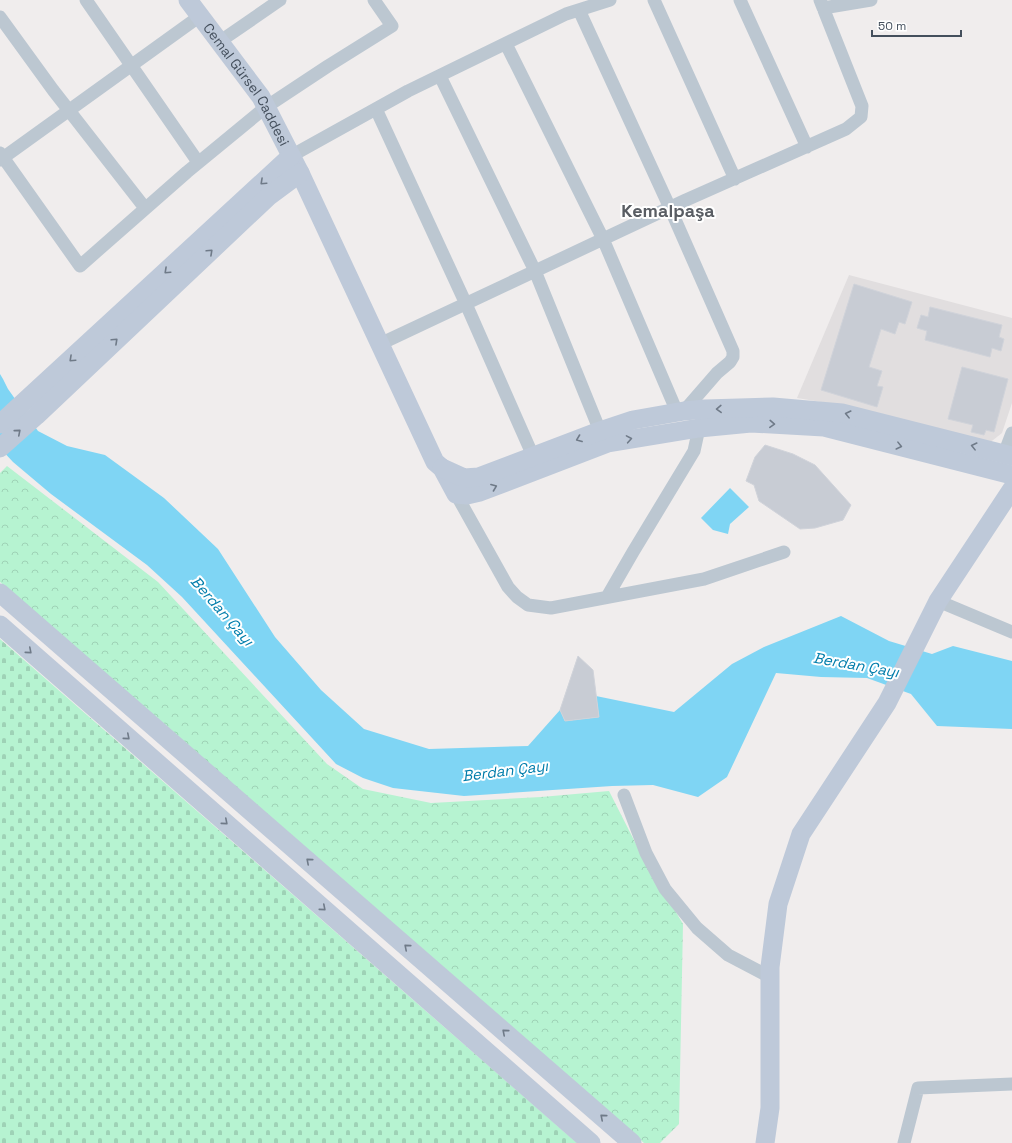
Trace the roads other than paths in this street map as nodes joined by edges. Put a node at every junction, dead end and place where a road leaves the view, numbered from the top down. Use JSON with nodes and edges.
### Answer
{"nodes":[{"id":1,"x":86,"y":0,"type":"edge"},
{"id":2,"x":188,"y":0,"type":"edge"},
{"id":3,"x":280,"y":0,"type":"edge"},
{"id":4,"x":374,"y":0,"type":"edge"},
{"id":5,"x":610,"y":0,"type":"edge"},
{"id":6,"x":654,"y":0,"type":"edge"},
{"id":7,"x":740,"y":0,"type":"edge"},
{"id":8,"x":871,"y":0,"type":"edge"},
{"id":9,"x":821,"y":4,"type":"edge"},
{"id":10,"x":579,"y":10,"type":"junction"},
{"id":11,"x":200,"y":16,"type":"junction"},
{"id":12,"x":0,"y":17,"type":"edge"},
{"id":13,"x":219,"y":42,"type":"junction"},
{"id":14,"x":506,"y":44,"type":"junction"},
{"id":15,"x":131,"y":65,"type":"junction"},
{"id":16,"x":440,"y":76,"type":"junction"},
{"id":17,"x":266,"y":107,"type":"junction"},
{"id":18,"x":376,"y":109,"type":"junction"},
{"id":19,"x":68,"y":110,"type":"junction"},
{"id":20,"x":807,"y":147,"type":"junction"},
{"id":21,"x":292,"y":156,"type":"junction"},
{"id":22,"x":1,"y":157,"type":"edge"},
{"id":23,"x":198,"y":162,"type":"junction"},
{"id":24,"x":300,"y":173,"type":"junction"},
{"id":25,"x":735,"y":179,"type":"junction"},
{"id":26,"x":145,"y":208,"type":"junction"},
{"id":27,"x":670,"y":208,"type":"junction"},
{"id":28,"x":603,"y":239,"type":"junction"},
{"id":29,"x":535,"y":271,"type":"junction"},
{"id":30,"x":466,"y":304,"type":"junction"},
{"id":31,"x":380,"y":344,"type":"junction"},
{"id":32,"x":31,"y":409,"type":"junction"},
{"id":33,"x":680,"y":411,"type":"junction"},
{"id":34,"x":0,"y":424,"type":"edge"},
{"id":35,"x":699,"y":428,"type":"junction"},
{"id":36,"x":600,"y":431,"type":"junction"},
{"id":37,"x":1012,"y":433,"type":"edge"},
{"id":38,"x":0,"y":448,"type":"edge"},
{"id":39,"x":1008,"y":455,"type":"edge"},
{"id":40,"x":533,"y":456,"type":"junction"},
{"id":41,"x":442,"y":468,"type":"junction"},
{"id":42,"x":1012,"y":474,"type":"edge"},
{"id":43,"x":1012,"y":489,"type":"edge"},
{"id":44,"x":456,"y":494,"type":"junction"},
{"id":45,"x":784,"y":552,"type":"dead end"},
{"id":46,"x":0,"y":592,"type":"edge"},
{"id":47,"x":607,"y":597,"type":"junction"},
{"id":48,"x":938,"y":601,"type":"junction"},
{"id":49,"x":0,"y":625,"type":"edge"},
{"id":50,"x":1012,"y":632,"type":"edge"},
{"id":51,"x":624,"y":795,"type":"dead end"},
{"id":52,"x":770,"y":977,"type":"junction"},
{"id":53,"x":1012,"y":1084,"type":"edge"},
{"id":54,"x":591,"y":1143,"type":"edge"},
{"id":55,"x":632,"y":1143,"type":"edge"},
{"id":56,"x":764,"y":1143,"type":"edge"},
{"id":57,"x":904,"y":1143,"type":"edge"}],
"edges":[{"from":1,"to":15,"type":"street"},
{"from":2,"to":11,"type":"street","name":"Cemal Gürsel Caddesi"},
{"from":3,"to":13,"type":"street"},
{"from":4,"to":17,"type":"street"},
{"from":5,"to":10,"type":"street"},
{"from":6,"to":25,"type":"street"},
{"from":7,"to":20,"type":"street"},
{"from":8,"to":9,"type":"street"},
{"from":9,"to":20,"type":"street"},
{"from":10,"to":14,"type":"street"},
{"from":10,"to":27,"type":"street"},
{"from":11,"to":13,"type":"street","name":"Cemal Gürsel Caddesi"},
{"from":11,"to":15,"type":"street"},
{"from":12,"to":19,"type":"street"},
{"from":13,"to":17,"type":"street","name":"Cemal Gürsel Caddesi"},
{"from":14,"to":16,"type":"street"},
{"from":14,"to":28,"type":"street"},
{"from":15,"to":19,"type":"street"},
{"from":15,"to":23,"type":"street"},
{"from":16,"to":18,"type":"street"},
{"from":16,"to":29,"type":"street"},
{"from":17,"to":21,"type":"street","name":"Cemal Gürsel Caddesi"},
{"from":17,"to":23,"type":"street"},
{"from":18,"to":21,"type":"street"},
{"from":18,"to":30,"type":"street"},
{"from":19,"to":22,"type":"street"},
{"from":19,"to":26,"type":"street"},
{"from":20,"to":25,"type":"street"},
{"from":21,"to":24,"type":"street","name":"Cemal Gürsel Caddesi"},
{"from":21,"to":32,"type":"street","one_way":true},
{"from":22,"to":26,"type":"street"},
{"from":23,"to":26,"type":"street"},
{"from":24,"to":31,"type":"street","name":"Cemal Gürsel Caddesi"},
{"from":32,"to":24,"type":"street","one_way":true},
{"from":25,"to":27,"type":"street"},
{"from":27,"to":28,"type":"street"},
{"from":27,"to":33,"type":"street"},
{"from":28,"to":29,"type":"street"},
{"from":28,"to":33,"type":"street"},
{"from":29,"to":30,"type":"street"},
{"from":29,"to":36,"type":"street"},
{"from":30,"to":31,"type":"street"},
{"from":30,"to":40,"type":"street"},
{"from":31,"to":41,"type":"street","name":"Cemal Gürsel Caddesi"},
{"from":32,"to":34,"type":"street"},
{"from":38,"to":32,"type":"street","one_way":true},
{"from":33,"to":36,"type":"street"},
{"from":39,"to":33,"type":"street","one_way":true},
{"from":35,"to":42,"type":"street","one_way":true},
{"from":44,"to":35,"type":"street","one_way":true},
{"from":35,"to":47,"type":"street"},
{"from":36,"to":40,"type":"street","one_way":true},
{"from":37,"to":39,"type":"street"},
{"from":40,"to":41,"type":"street"},
{"from":41,"to":44,"type":"street","name":"Cemal Gürsel Caddesi"},
{"from":43,"to":48,"type":"street"},
{"from":44,"to":47,"type":"street"},
{"from":45,"to":47,"type":"street"},
{"from":55,"to":46,"type":"street","one_way":true},
{"from":48,"to":50,"type":"street"},
{"from":48,"to":52,"type":"street"},
{"from":49,"to":54,"type":"street","one_way":true},
{"from":51,"to":52,"type":"street"},
{"from":52,"to":56,"type":"street"},
{"from":53,"to":57,"type":"street"}]}
